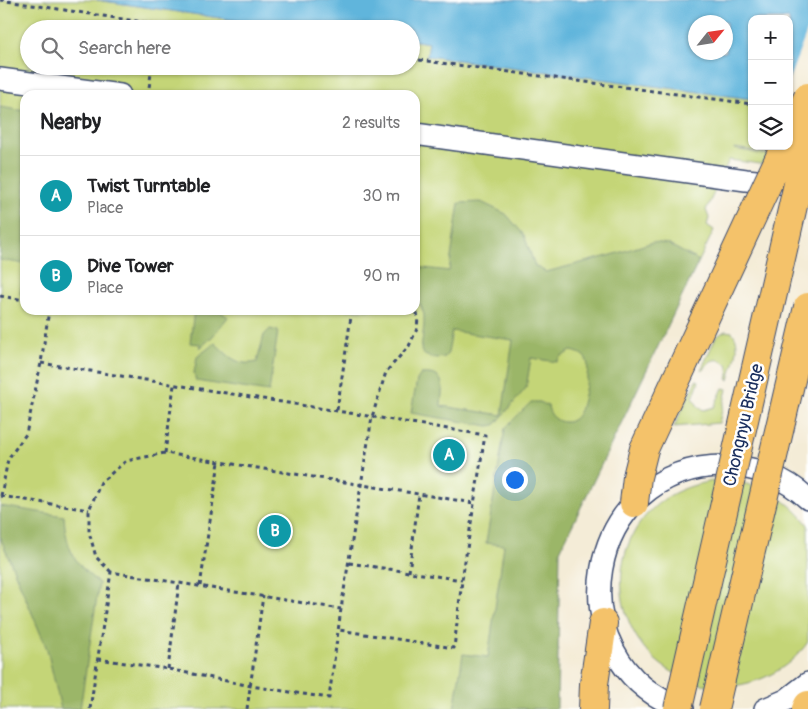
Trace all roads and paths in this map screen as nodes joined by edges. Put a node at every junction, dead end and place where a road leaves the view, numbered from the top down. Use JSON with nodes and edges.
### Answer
{"nodes":[{"id":1,"x":0,"y":0,"type":"edge"},
{"id":2,"x":117,"y":20,"type":"edge"},
{"id":3,"x":420,"y":60,"type":"edge"},
{"id":4,"x":151,"y":75,"type":"edge"},
{"id":5,"x":0,"y":79,"type":"edge"},
{"id":6,"x":82,"y":90,"type":"edge"},
{"id":7,"x":149,"y":90,"type":"edge"},
{"id":8,"x":808,"y":97,"type":"edge"},
{"id":9,"x":748,"y":103,"type":"edge"},
{"id":10,"x":793,"y":129,"type":"edge"},
{"id":11,"x":420,"y":135,"type":"edge"},
{"id":12,"x":808,"y":140,"type":"edge"},
{"id":13,"x":783,"y":150,"type":"edge"},
{"id":14,"x":808,"y":186,"type":"edge"},
{"id":15,"x":0,"y":296,"type":"edge"},
{"id":16,"x":20,"y":299,"type":"edge"},
{"id":17,"x":808,"y":307,"type":"edge"},
{"id":18,"x":48,"y":315,"type":"edge"},
{"id":19,"x":351,"y":315,"type":"edge"},
{"id":20,"x":417,"y":315,"type":"edge"},
{"id":21,"x":41,"y":363,"type":"junction"},
{"id":22,"x":174,"y":384,"type":"junction"},
{"id":23,"x":337,"y":410,"type":"junction"},
{"id":24,"x":372,"y":417,"type":"junction"},
{"id":25,"x":165,"y":453,"type":"junction"},
{"id":26,"x":219,"y":462,"type":"junction"},
{"id":27,"x":360,"y":485,"type":"junction"},
{"id":28,"x":419,"y":494,"type":"junction"},
{"id":29,"x":1,"y":496,"type":"edge"},
{"id":30,"x":808,"y":499,"type":"edge"},
{"id":31,"x":474,"y":503,"type":"junction"},
{"id":32,"x":634,"y":503,"type":"junction"},
{"id":33,"x":90,"y":510,"type":"junction"},
{"id":34,"x":349,"y":563,"type":"junction"},
{"id":35,"x":111,"y":572,"type":"junction"},
{"id":36,"x":409,"y":572,"type":"junction"},
{"id":37,"x":462,"y":580,"type":"junction"},
{"id":38,"x":179,"y":583,"type":"junction"},
{"id":39,"x":200,"y":586,"type":"junction"},
{"id":40,"x":263,"y":596,"type":"junction"},
{"id":41,"x":341,"y":609,"type":"junction"},
{"id":42,"x":603,"y":623,"type":"junction"},
{"id":43,"x":339,"y":630,"type":"junction"},
{"id":44,"x":98,"y":659,"type":"junction"},
{"id":45,"x":168,"y":669,"type":"junction"},
{"id":46,"x":808,"y":683,"type":"edge"},
{"id":47,"x":251,"y":686,"type":"junction"},
{"id":48,"x":808,"y":705,"type":"edge"},
{"id":49,"x":90,"y":709,"type":"edge"},
{"id":50,"x":247,"y":709,"type":"edge"},
{"id":51,"x":593,"y":709,"type":"edge"},
{"id":52,"x":678,"y":709,"type":"edge"},
{"id":53,"x":683,"y":709,"type":"edge"},
{"id":54,"x":714,"y":709,"type":"edge"},
{"id":55,"x":765,"y":709,"type":"edge"},
{"id":56,"x":806,"y":709,"type":"edge"}],
"edges":[{"from":1,"to":2,"type":"path"},
{"from":3,"to":9,"type":"path"},
{"from":4,"to":7,"type":"path"},
{"from":5,"to":6,"type":"street"},
{"from":8,"to":10,"type":"main road","bridge":true},
{"from":11,"to":14,"type":"street"},
{"from":12,"to":52,"type":"main road","name":"Chongnyu Bridge","bridge":true},
{"from":13,"to":32,"type":"main road","bridge":true},
{"from":15,"to":16,"type":"path"},
{"from":17,"to":54,"type":"main road","name":"Chongnyu Bridge","bridge":true},
{"from":18,"to":21,"type":"path"},
{"from":19,"to":23,"type":"path"},
{"from":20,"to":24,"type":"path"},
{"from":21,"to":22,"type":"path"},
{"from":21,"to":29,"type":"path"},
{"from":22,"to":23,"type":"path"},
{"from":22,"to":25,"type":"path"},
{"from":23,"to":24,"type":"path"},
{"from":24,"to":27,"type":"path"},
{"from":24,"to":31,"type":"path"},
{"from":25,"to":26,"type":"path"},
{"from":25,"to":33,"type":"path"},
{"from":26,"to":27,"type":"path"},
{"from":26,"to":39,"type":"path"},
{"from":27,"to":28,"type":"path"},
{"from":27,"to":34,"type":"path"},
{"from":28,"to":31,"type":"path"},
{"from":28,"to":36,"type":"path"},
{"from":29,"to":33,"type":"path"},
{"from":30,"to":32,"type":"street","bridge":true},
{"from":31,"to":37,"type":"path"},
{"from":32,"to":42,"type":"street"},
{"from":33,"to":35,"type":"path"},
{"from":34,"to":36,"type":"path"},
{"from":34,"to":41,"type":"path"},
{"from":35,"to":38,"type":"path"},
{"from":35,"to":44,"type":"path"},
{"from":36,"to":37,"type":"path"},
{"from":37,"to":43,"type":"path"},
{"from":38,"to":39,"type":"path"},
{"from":38,"to":45,"type":"path"},
{"from":39,"to":40,"type":"path"},
{"from":40,"to":41,"type":"path"},
{"from":40,"to":47,"type":"path"},
{"from":41,"to":43,"type":"path"},
{"from":42,"to":51,"type":"main road"},
{"from":42,"to":53,"type":"street"},
{"from":43,"to":47,"type":"path"},
{"from":44,"to":45,"type":"path"},
{"from":44,"to":49,"type":"path"},
{"from":45,"to":47,"type":"path"},
{"from":46,"to":55,"type":"street"},
{"from":47,"to":50,"type":"path"},
{"from":48,"to":56,"type":"main road"}]}
